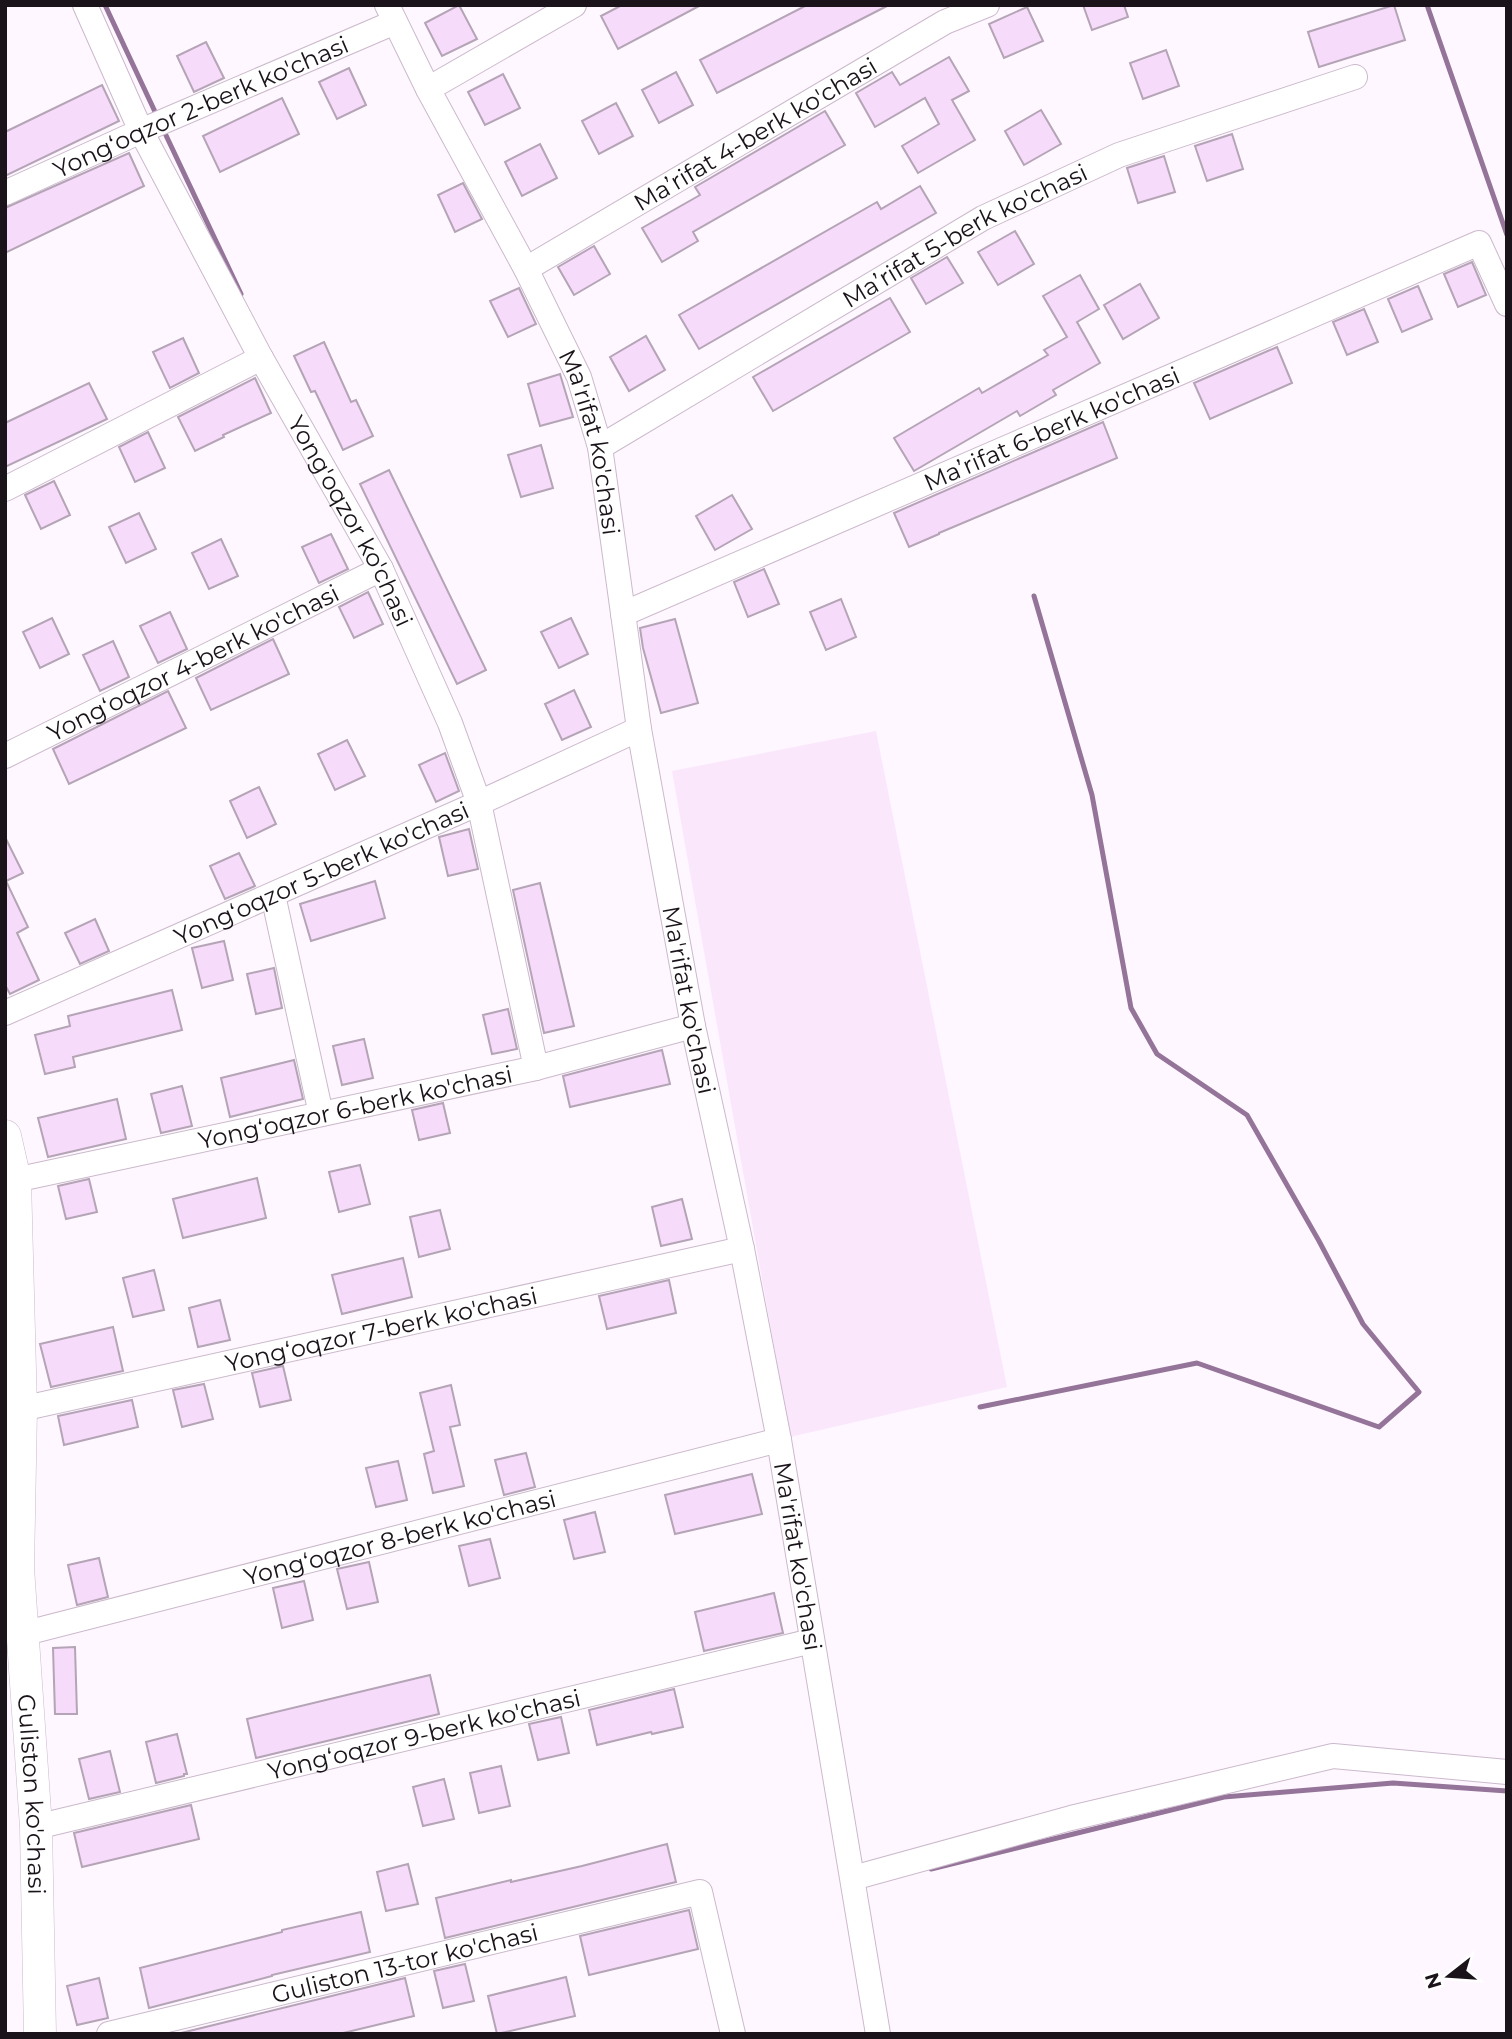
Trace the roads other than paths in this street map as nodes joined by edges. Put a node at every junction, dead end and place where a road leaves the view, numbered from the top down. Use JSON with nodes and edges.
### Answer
{"nodes":[{"id":1,"x":85,"y":5,"type":"edge"},
{"id":2,"x":574,"y":5,"type":"edge"},
{"id":3,"x":987,"y":5,"type":"edge"},
{"id":4,"x":391,"y":14,"type":"edge"},
{"id":5,"x":1355,"y":77,"type":"dead end"},
{"id":6,"x":428,"y":89,"type":"junction"},
{"id":7,"x":141,"y":131,"type":"junction"},
{"id":8,"x":5,"y":193,"type":"edge"},
{"id":9,"x":526,"y":268,"type":"junction"},
{"id":10,"x":1507,"y":304,"type":"edge"},
{"id":11,"x":261,"y":358,"type":"junction"},
{"id":12,"x":600,"y":447,"type":"junction"},
{"id":13,"x":5,"y":489,"type":"edge"},
{"id":14,"x":381,"y":569,"type":"junction"},
{"id":15,"x":623,"y":614,"type":"junction"},
{"id":16,"x":639,"y":729,"type":"junction"},
{"id":17,"x":5,"y":756,"type":"edge"},
{"id":18,"x":479,"y":803,"type":"junction"},
{"id":19,"x":273,"y":895,"type":"junction"},
{"id":20,"x":5,"y":1013,"type":"edge"},
{"id":21,"x":693,"y":1026,"type":"junction"},
{"id":22,"x":536,"y":1068,"type":"junction"},
{"id":23,"x":321,"y":1114,"type":"junction"},
{"id":24,"x":5,"y":1136,"type":"edge"},
{"id":25,"x":15,"y":1180,"type":"junction"},
{"id":26,"x":742,"y":1249,"type":"junction"},
{"id":27,"x":21,"y":1409,"type":"junction"},
{"id":28,"x":779,"y":1440,"type":"junction"},
{"id":29,"x":11,"y":1568,"type":"edge"},
{"id":30,"x":22,"y":1634,"type":"junction"},
{"id":31,"x":812,"y":1641,"type":"junction"},
{"id":32,"x":1507,"y":1772,"type":"edge"},
{"id":33,"x":36,"y":1827,"type":"junction"},
{"id":34,"x":853,"y":1878,"type":"junction"},
{"id":35,"x":40,"y":2034,"type":"edge"},
{"id":36,"x":108,"y":2034,"type":"edge"},
{"id":37,"x":733,"y":2034,"type":"edge"},
{"id":38,"x":878,"y":2034,"type":"edge"}],
"edges":[{"from":1,"to":7,"type":"street","name":"Yong'oqzor ko'chasi"},
{"from":2,"to":6,"type":"street"},
{"from":3,"to":9,"type":"street","name":"Ma’rifat 4-berk ko'chasi"},
{"from":4,"to":6,"type":"street","name":"Ma'rifat ko'chasi"},
{"from":4,"to":7,"type":"street","name":"Yong‘oqzor 2-berk ko'chasi"},
{"from":5,"to":12,"type":"street","name":"Ma’rifat 5-berk ko'chasi"},
{"from":6,"to":9,"type":"street","name":"Ma'rifat ko'chasi"},
{"from":7,"to":8,"type":"street","name":"Yong‘oqzor 2-berk ko'chasi"},
{"from":7,"to":11,"type":"street","name":"Yong'oqzor ko'chasi"},
{"from":9,"to":12,"type":"street","name":"Ma'rifat ko'chasi"},
{"from":10,"to":15,"type":"street","name":"Ma’rifat 6-berk ko'chasi"},
{"from":11,"to":13,"type":"street"},
{"from":11,"to":14,"type":"street","name":"Yong'oqzor ko'chasi"},
{"from":12,"to":15,"type":"street","name":"Ma'rifat ko'chasi"},
{"from":14,"to":17,"type":"street","name":"Yong‘oqzor 4-berk ko'chasi"},
{"from":14,"to":18,"type":"street","name":"Yong'oqzor ko'chasi"},
{"from":15,"to":16,"type":"street","name":"Ma'rifat ko'chasi"},
{"from":16,"to":18,"type":"street","name":"Yong‘oqzor 5-berk ko'chasi"},
{"from":16,"to":21,"type":"street","name":"Ma'rifat ko'chasi"},
{"from":18,"to":19,"type":"street","name":"Yong‘oqzor 5-berk ko'chasi"},
{"from":18,"to":22,"type":"street","name":"Yong'oqzor ko'chasi"},
{"from":19,"to":20,"type":"street","name":"Yong‘oqzor 5-berk ko'chasi"},
{"from":19,"to":23,"type":"street"},
{"from":21,"to":22,"type":"street","name":"Yong‘oqzor 6-berk ko'chasi"},
{"from":21,"to":26,"type":"street","name":"Ma'rifat ko'chasi"},
{"from":22,"to":23,"type":"street","name":"Yong‘oqzor 6-berk ko'chasi"},
{"from":23,"to":25,"type":"street","name":"Yong‘oqzor 6-berk ko'chasi"},
{"from":24,"to":25,"type":"main road","name":"Guliston ko'chasi"},
{"from":25,"to":27,"type":"main road","name":"Guliston ko'chasi"},
{"from":26,"to":27,"type":"street","name":"Yong‘oqzor 7-berk ko'chasi"},
{"from":26,"to":28,"type":"street","name":"Ma'rifat ko'chasi"},
{"from":27,"to":29,"type":"main road","name":"Guliston ko'chasi"},
{"from":28,"to":30,"type":"street","name":"Yong‘oqzor 8-berk ko'chasi"},
{"from":28,"to":31,"type":"street","name":"Ma'rifat ko'chasi"},
{"from":29,"to":30,"type":"main road","name":"Guliston ko'chasi"},
{"from":30,"to":33,"type":"main road","name":"Guliston ko'chasi"},
{"from":31,"to":33,"type":"street","name":"Yong‘oqzor 9-berk ko'chasi"},
{"from":31,"to":34,"type":"street","name":"Ma'rifat ko'chasi"},
{"from":32,"to":34,"type":"street"},
{"from":33,"to":35,"type":"main road","name":"Guliston ko'chasi"},
{"from":34,"to":38,"type":"street","name":"Ma'rifat ko'chasi"},
{"from":36,"to":37,"type":"street","name":"Guliston 13-tor ko'chasi"}]}
